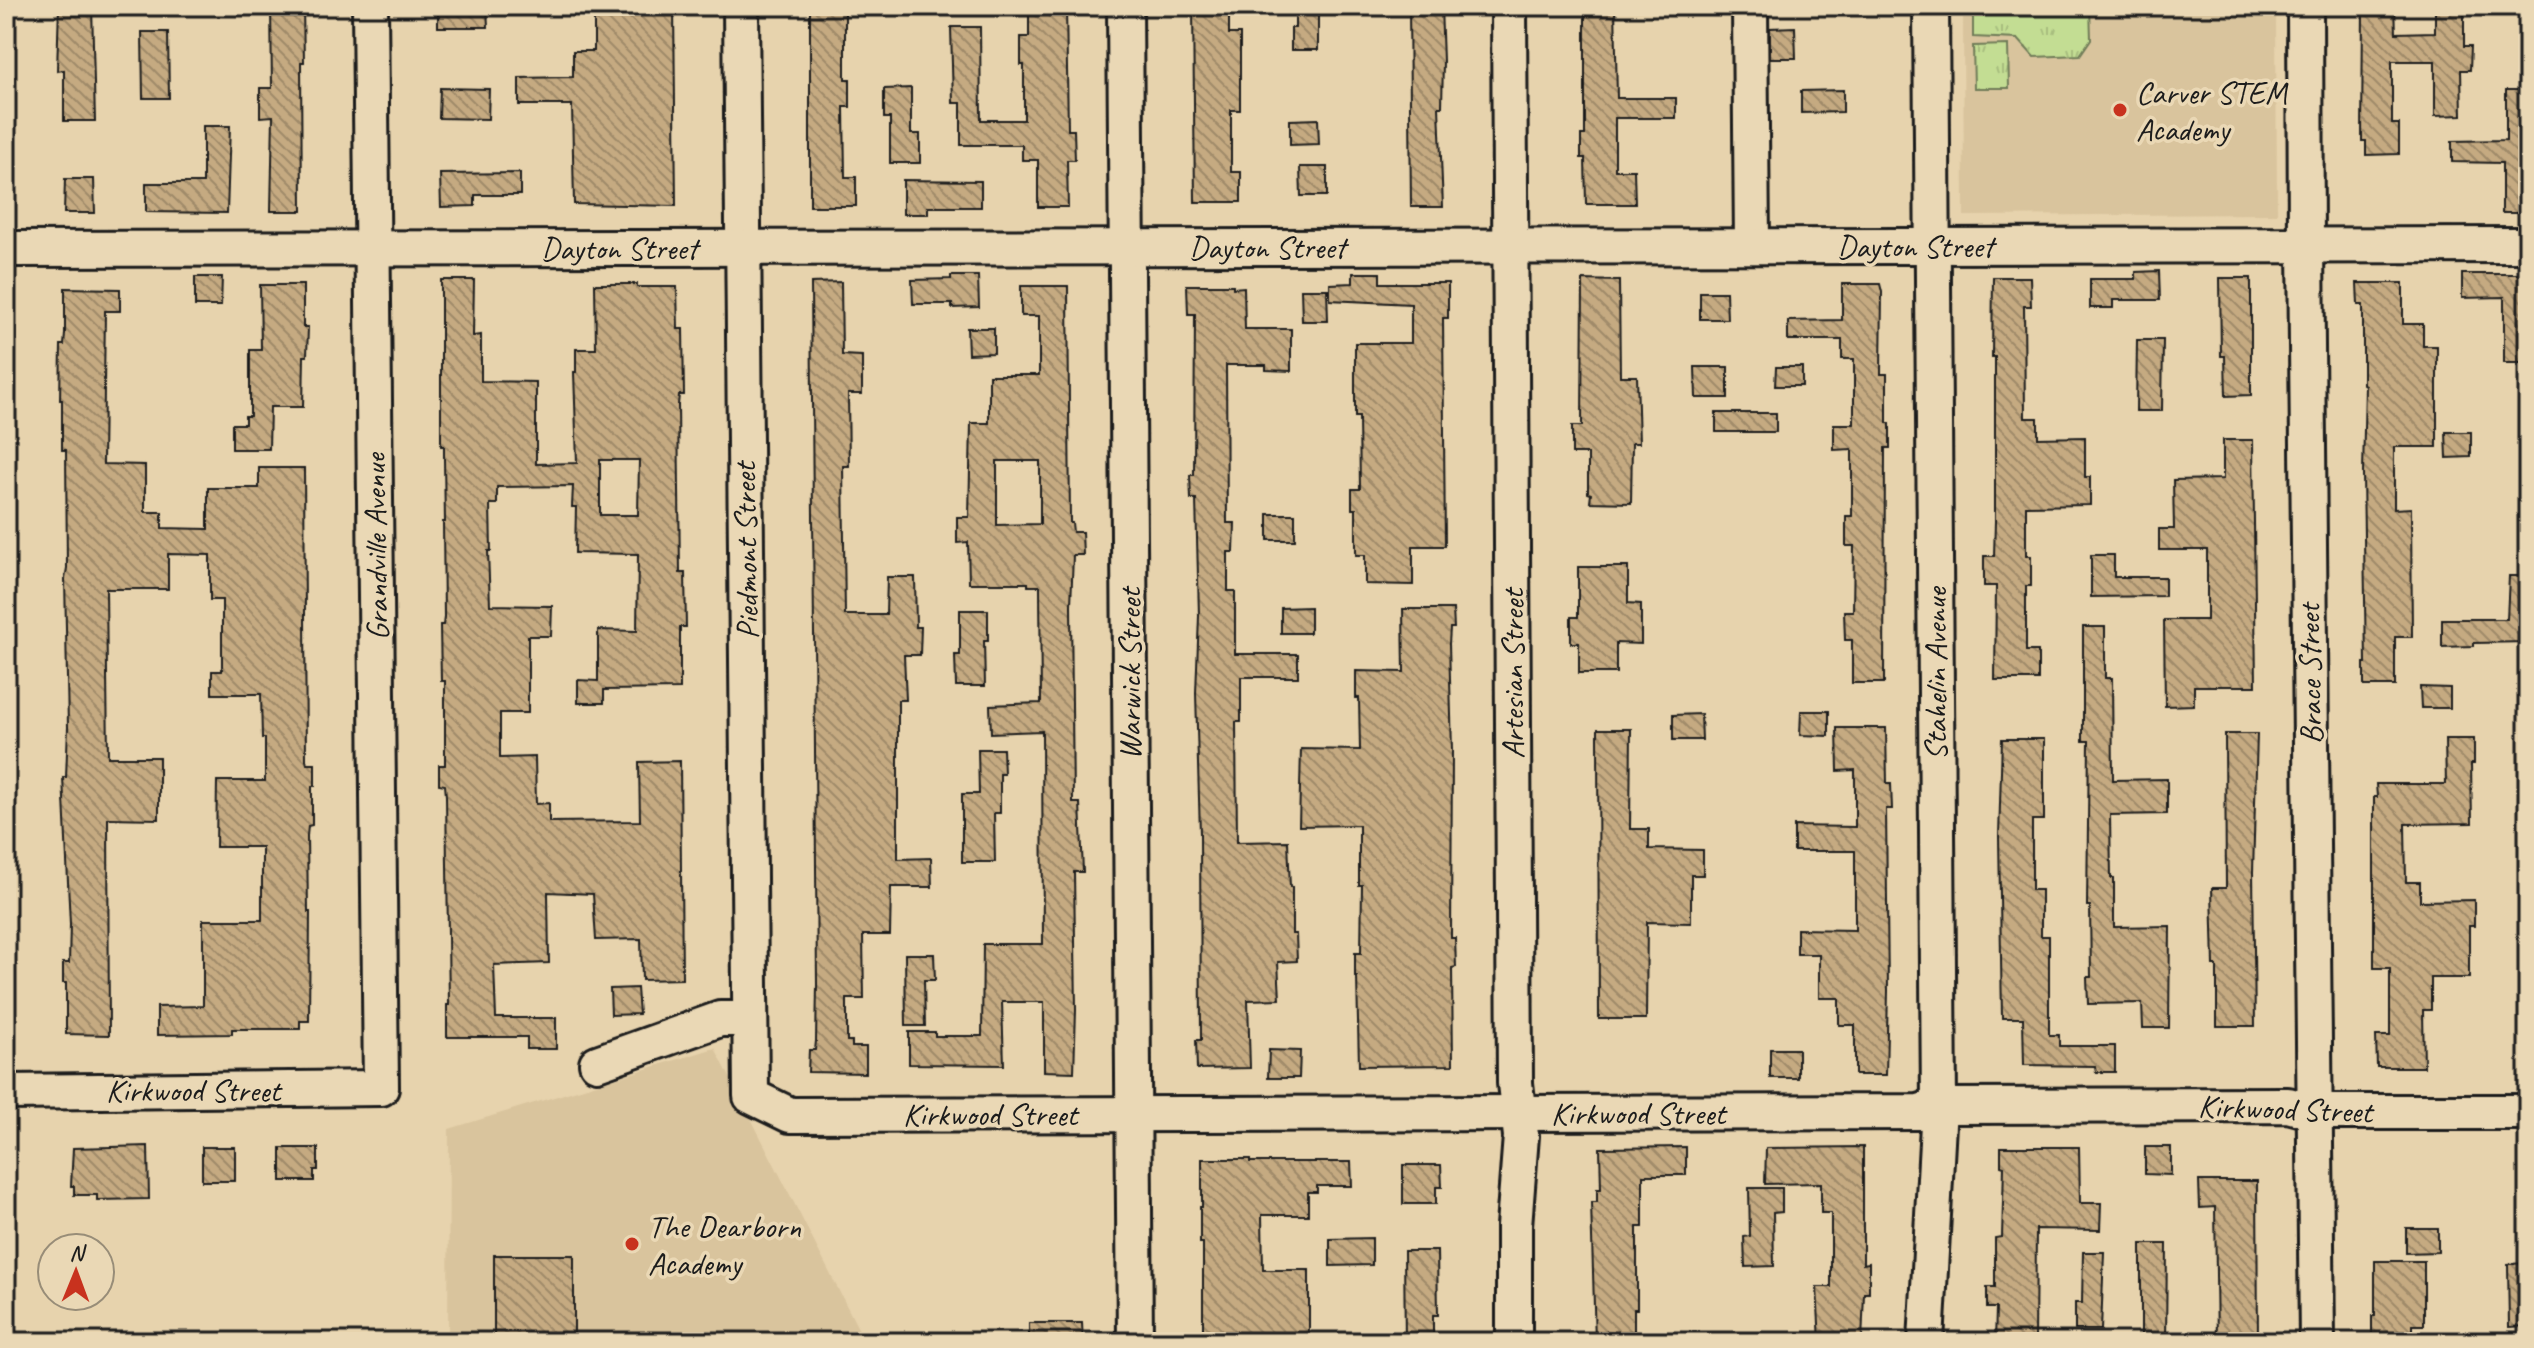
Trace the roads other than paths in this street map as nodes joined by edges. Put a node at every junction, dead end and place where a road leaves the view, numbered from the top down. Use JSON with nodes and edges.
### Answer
{"nodes":[{"id":1,"x":370,"y":6,"type":"edge"},
{"id":2,"x":741,"y":6,"type":"edge"},
{"id":3,"x":1125,"y":6,"type":"edge"},
{"id":4,"x":1509,"y":6,"type":"edge"},
{"id":5,"x":1750,"y":6,"type":"edge"},
{"id":6,"x":1931,"y":6,"type":"edge"},
{"id":7,"x":2305,"y":6,"type":"edge"},
{"id":8,"x":2306,"y":245,"type":"junction"},
{"id":9,"x":2528,"y":245,"type":"edge"},
{"id":10,"x":1752,"y":246,"type":"junction"},
{"id":11,"x":1933,"y":246,"type":"junction"},
{"id":12,"x":373,"y":247,"type":"junction"},
{"id":13,"x":1126,"y":247,"type":"junction"},
{"id":14,"x":1509,"y":247,"type":"junction"},
{"id":15,"x":743,"y":248,"type":"junction"},
{"id":16,"x":6,"y":249,"type":"edge"},
{"id":17,"x":750,"y":1019,"type":"junction"},
{"id":18,"x":597,"y":1063,"type":"dead end"},
{"id":19,"x":381,"y":1088,"type":"joint"},
{"id":20,"x":6,"y":1092,"type":"edge"},
{"id":21,"x":751,"y":1096,"type":"joint"},
{"id":22,"x":1939,"y":1106,"type":"junction"},
{"id":23,"x":2314,"y":1112,"type":"junction"},
{"id":24,"x":2528,"y":1112,"type":"edge"},
{"id":25,"x":1133,"y":1113,"type":"junction"},
{"id":26,"x":1517,"y":1113,"type":"junction"},
{"id":27,"x":1135,"y":1342,"type":"edge"},
{"id":28,"x":1514,"y":1342,"type":"edge"},
{"id":29,"x":1926,"y":1342,"type":"edge"},
{"id":30,"x":2317,"y":1342,"type":"edge"}],
"edges":[{"from":1,"to":12,"type":"street","name":"Grandville Avenue"},
{"from":2,"to":15,"type":"street","name":"Piedmont Street"},
{"from":3,"to":13,"type":"street","name":"Warwick Street"},
{"from":4,"to":14,"type":"street","name":"Artesian Street"},
{"from":5,"to":10,"type":"street"},
{"from":6,"to":11,"type":"street","name":"Stahelin Avenue"},
{"from":7,"to":8,"type":"street","name":"Brace Street"},
{"from":8,"to":9,"type":"street","name":"Dayton Street"},
{"from":8,"to":11,"type":"street","name":"Dayton Street"},
{"from":8,"to":23,"type":"street","name":"Brace Street"},
{"from":10,"to":11,"type":"street","name":"Dayton Street"},
{"from":10,"to":14,"type":"street","name":"Dayton Street"},
{"from":11,"to":22,"type":"street","name":"Stahelin Avenue"},
{"from":12,"to":15,"type":"street","name":"Dayton Street"},
{"from":12,"to":16,"type":"street","name":"Dayton Street"},
{"from":12,"to":19,"type":"street","name":"Grandville Avenue"},
{"from":13,"to":14,"type":"street","name":"Dayton Street"},
{"from":13,"to":15,"type":"street","name":"Dayton Street"},
{"from":13,"to":25,"type":"street","name":"Warwick Street"},
{"from":14,"to":26,"type":"street","name":"Artesian Street"},
{"from":15,"to":17,"type":"street","name":"Piedmont Street"},
{"from":17,"to":18,"type":"street"},
{"from":17,"to":21,"type":"street","name":"Piedmont Street"},
{"from":19,"to":20,"type":"street","name":"Kirkwood Street"},
{"from":21,"to":25,"type":"street","name":"Kirkwood Street"},
{"from":22,"to":23,"type":"street","name":"Kirkwood Street"},
{"from":22,"to":26,"type":"street","name":"Kirkwood Street"},
{"from":22,"to":29,"type":"street","name":"Stahelin Avenue"},
{"from":23,"to":24,"type":"street","name":"Kirkwood Street"},
{"from":23,"to":30,"type":"street","name":"Brace Street"},
{"from":25,"to":26,"type":"street","name":"Kirkwood Street"},
{"from":25,"to":27,"type":"street","name":"Warwick Street"},
{"from":26,"to":28,"type":"street","name":"Artesian Street"}]}
